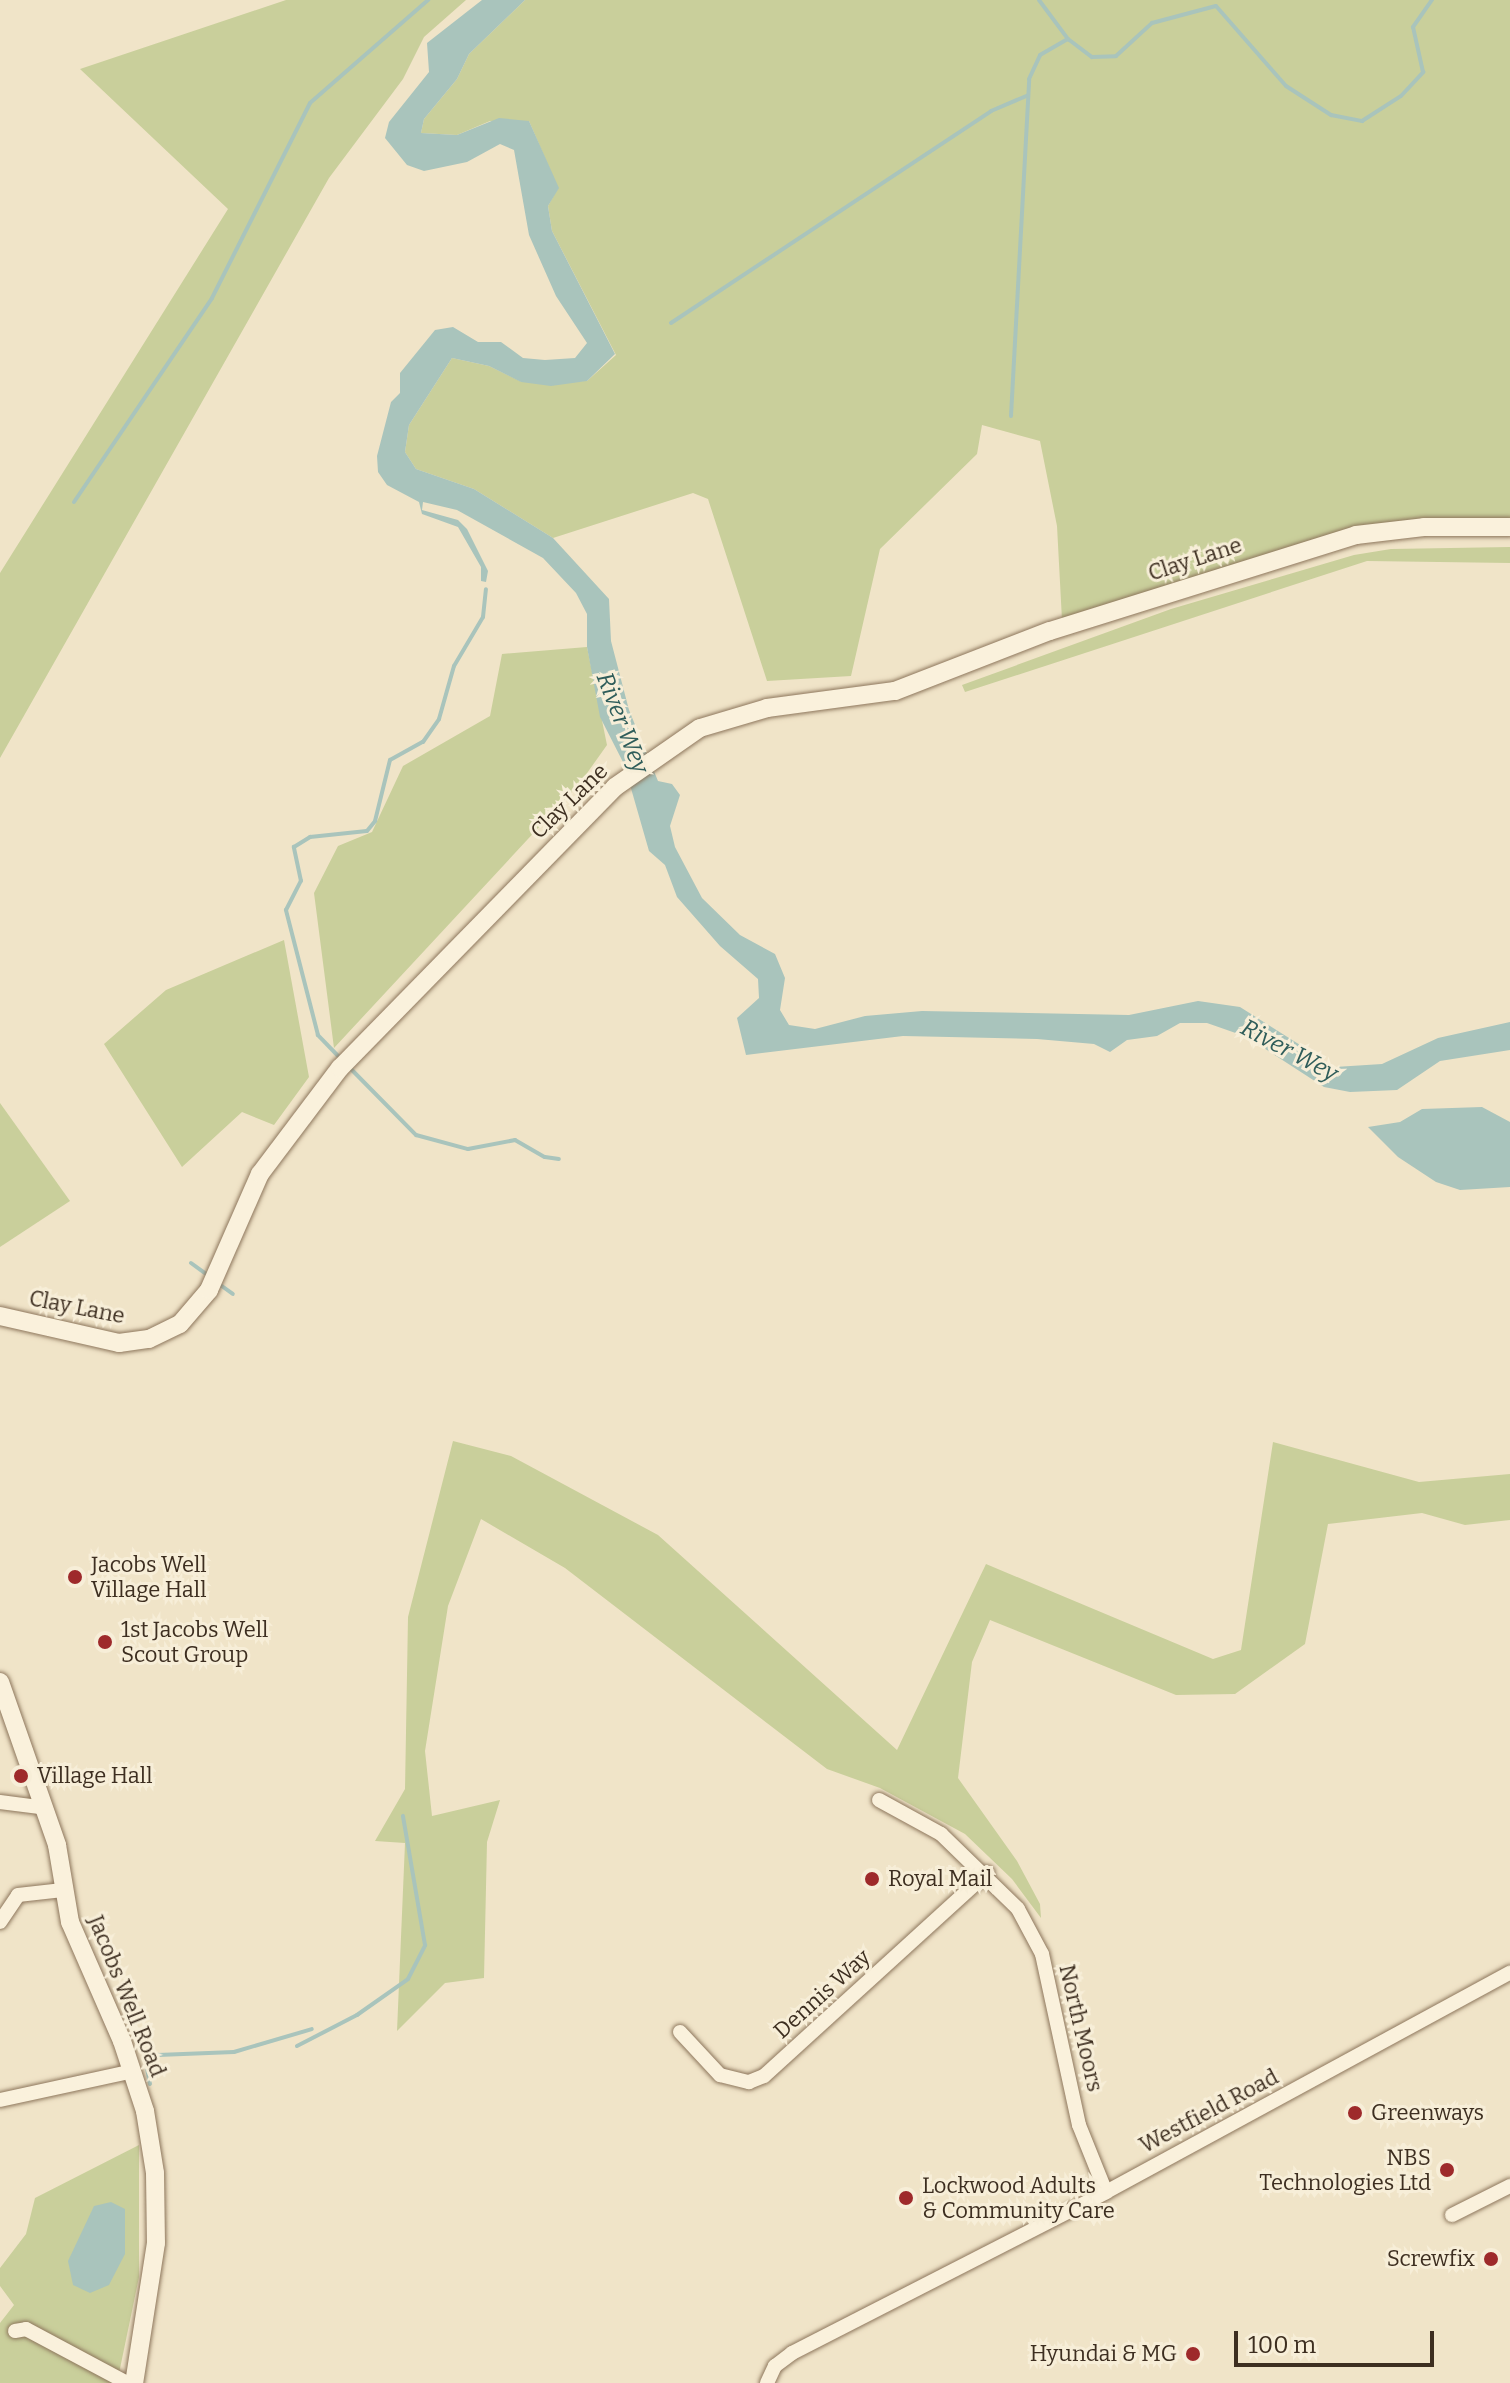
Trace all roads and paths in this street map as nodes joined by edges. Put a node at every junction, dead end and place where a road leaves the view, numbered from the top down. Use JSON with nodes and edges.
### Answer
{"nodes":[{"id":1,"x":1510,"y":527,"type":"edge"},
{"id":2,"x":0,"y":1316,"type":"edge"},
{"id":3,"x":0,"y":1682,"type":"edge"},
{"id":4,"x":879,"y":1800,"type":"dead end"},
{"id":5,"x":0,"y":1802,"type":"edge"},
{"id":6,"x":46,"y":1808,"type":"junction"},
{"id":7,"x":987,"y":1873,"type":"junction"},
{"id":8,"x":63,"y":1890,"type":"junction"},
{"id":9,"x":0,"y":1922,"type":"edge"},
{"id":10,"x":1510,"y":1973,"type":"edge"},
{"id":11,"x":680,"y":2032,"type":"dead end"},
{"id":12,"x":133,"y":2071,"type":"junction"},
{"id":13,"x":0,"y":2100,"type":"edge"},
{"id":14,"x":1510,"y":2186,"type":"edge"},
{"id":15,"x":1106,"y":2192,"type":"junction"},
{"id":16,"x":1452,"y":2215,"type":"dead end"},
{"id":17,"x":15,"y":2331,"type":"dead end"},
{"id":18,"x":127,"y":2383,"type":"edge"},
{"id":19,"x":134,"y":2383,"type":"edge"},
{"id":20,"x":767,"y":2383,"type":"edge"}],
"edges":[{"from":1,"to":2,"type":"street","name":"Clay Lane"},
{"from":3,"to":6,"type":"street","name":"Jacobs Well Road"},
{"from":4,"to":7,"type":"street","name":"North Moors"},
{"from":5,"to":6,"type":"street"},
{"from":6,"to":8,"type":"street","name":"Jacobs Well Road"},
{"from":7,"to":11,"type":"street","name":"Dennis Way"},
{"from":7,"to":15,"type":"street","name":"North Moors"},
{"from":8,"to":9,"type":"street"},
{"from":8,"to":12,"type":"street","name":"Jacobs Well Road"},
{"from":10,"to":15,"type":"street","name":"Westfield Road"},
{"from":12,"to":13,"type":"street"},
{"from":12,"to":19,"type":"street","name":"Jacobs Well Road"},
{"from":14,"to":16,"type":"street"},
{"from":15,"to":20,"type":"street","name":"Westfield Road"},
{"from":17,"to":18,"type":"street"}]}
